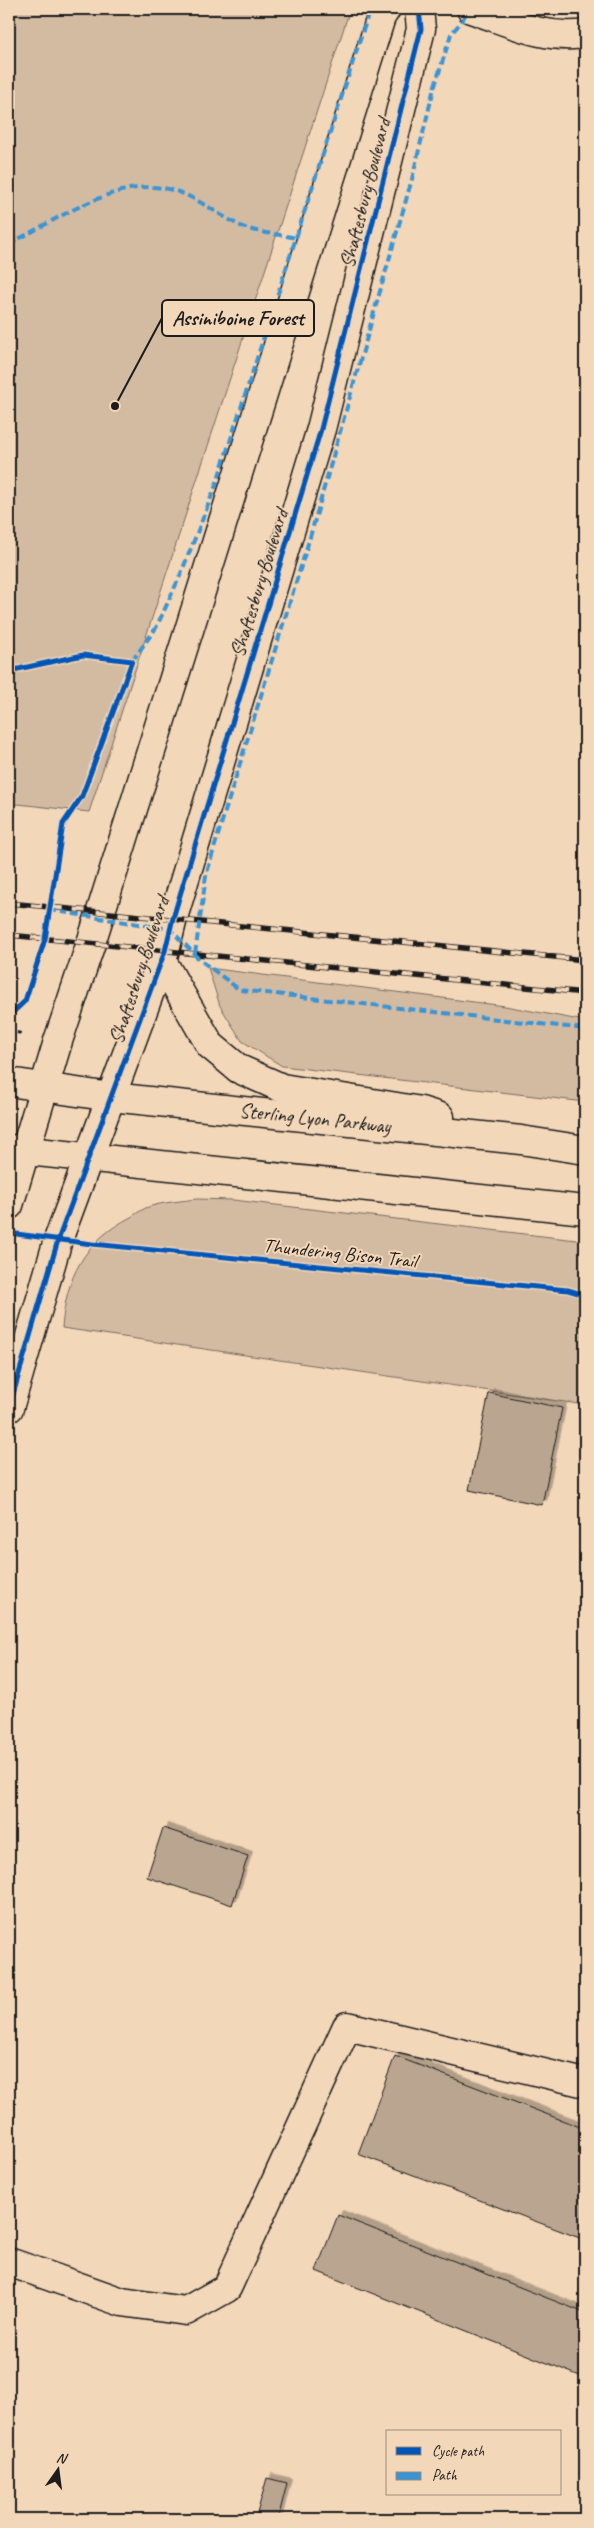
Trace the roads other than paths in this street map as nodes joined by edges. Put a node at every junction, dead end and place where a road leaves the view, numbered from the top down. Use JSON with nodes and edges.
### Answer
{"nodes":[{"id":1,"x":386,"y":9,"type":"edge"},
{"id":2,"x":420,"y":9,"type":"edge"},
{"id":3,"x":471,"y":9,"type":"edge"},
{"id":4,"x":585,"y":34,"type":"edge"},
{"id":5,"x":162,"y":961,"type":"junction"},
{"id":6,"x":9,"y":1082,"type":"edge"},
{"id":7,"x":44,"y":1087,"type":"junction"},
{"id":8,"x":111,"y":1097,"type":"junction"},
{"id":9,"x":521,"y":1140,"type":"junction"},
{"id":10,"x":18,"y":1149,"type":"edge"},
{"id":11,"x":585,"y":1150,"type":"edge"},
{"id":12,"x":88,"y":1156,"type":"junction"},
{"id":13,"x":9,"y":1205,"type":"edge"},
{"id":14,"x":585,"y":1210,"type":"edge"},
{"id":15,"x":9,"y":1408,"type":"edge"},
{"id":16,"x":585,"y":2083,"type":"edge"},
{"id":17,"x":9,"y":2262,"type":"edge"}],
"edges":[{"from":1,"to":7,"type":"street","name":"Shaftesbury Boulevard"},
{"from":2,"to":5,"type":"street","name":"Shaftesbury Boulevard"},
{"from":3,"to":4,"type":"street"},
{"from":5,"to":8,"type":"street","name":"Shaftesbury Boulevard"},
{"from":5,"to":9,"type":"street"},
{"from":6,"to":7,"type":"street","name":"Sterling Lyon Parkway"},
{"from":7,"to":8,"type":"street","name":"Sterling Lyon Parkway"},
{"from":7,"to":10,"type":"street","name":"Shaftesbury Boulevard"},
{"from":8,"to":9,"type":"street","name":"Sterling Lyon Parkway"},
{"from":8,"to":12,"type":"street","name":"Shaftesbury Boulevard"},
{"from":9,"to":11,"type":"street","name":"Sterling Lyon Parkway"},
{"from":10,"to":12,"type":"street"},
{"from":10,"to":13,"type":"street","name":"Shaftesbury Boulevard"},
{"from":12,"to":14,"type":"street"},
{"from":12,"to":15,"type":"street","name":"Shaftesbury Boulevard"},
{"from":16,"to":17,"type":"street"}]}
